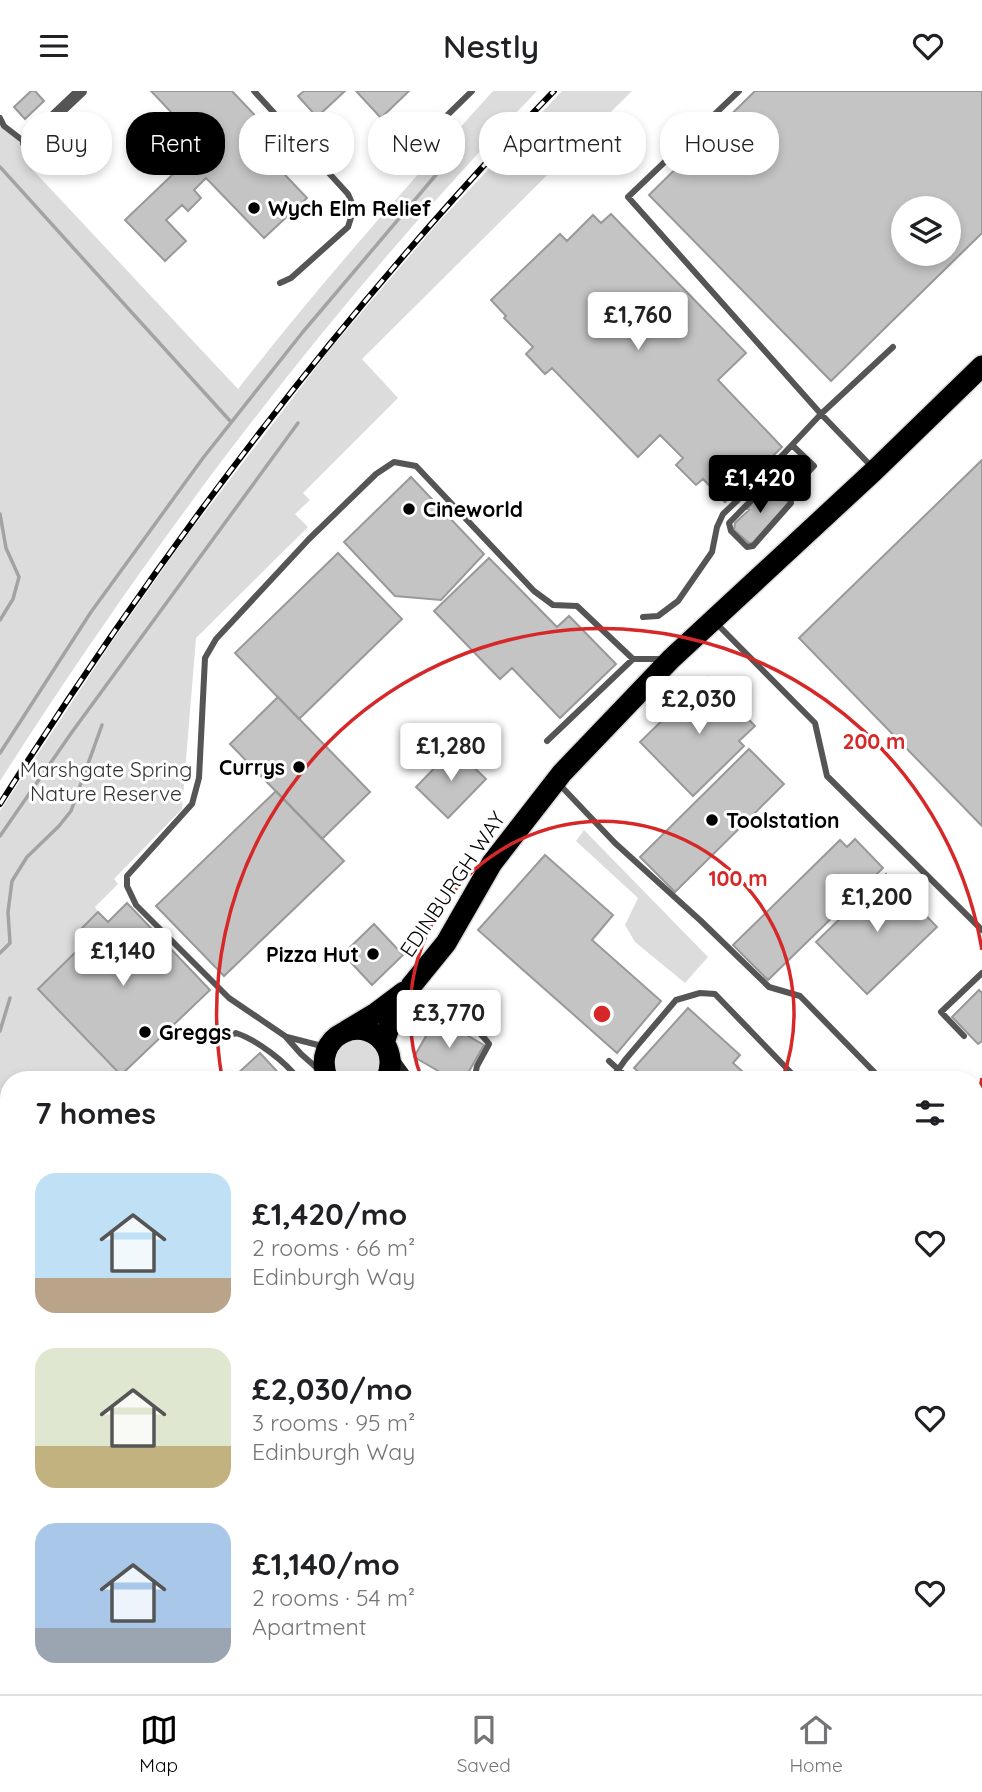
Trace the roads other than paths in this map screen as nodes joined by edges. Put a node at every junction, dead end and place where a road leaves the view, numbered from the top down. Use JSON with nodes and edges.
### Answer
{"nodes":[{"id":1,"x":81,"y":91,"type":"edge"},
{"id":2,"x":254,"y":91,"type":"edge"},
{"id":3,"x":472,"y":91,"type":"edge"},
{"id":4,"x":740,"y":91,"type":"edge"},
{"id":5,"x":59,"y":112,"type":"edge"},
{"id":6,"x":451,"y":112,"type":"edge"},
{"id":7,"x":0,"y":117,"type":"edge"},
{"id":8,"x":21,"y":139,"type":"edge"},
{"id":9,"x":280,"y":283,"type":"dead end"},
{"id":10,"x":892,"y":347,"type":"dead end"},
{"id":11,"x":982,"y":367,"type":"edge"},
{"id":12,"x":821,"y":414,"type":"junction"},
{"id":13,"x":792,"y":445,"type":"junction"},
{"id":14,"x":874,"y":470,"type":"junction"},
{"id":15,"x":766,"y":472,"type":"junction"},
{"id":16,"x":773,"y":478,"type":"junction"},
{"id":17,"x":789,"y":484,"type":"junction"},
{"id":18,"x":643,"y":617,"type":"dead end"},
{"id":19,"x":714,"y":620,"type":"junction"},
{"id":20,"x":633,"y":659,"type":"junction"},
{"id":21,"x":671,"y":659,"type":"junction"},
{"id":22,"x":547,"y":741,"type":"dead end"},
{"id":23,"x":556,"y":781,"type":"junction"},
{"id":24,"x":982,"y":930,"type":"edge"},
{"id":25,"x":982,"y":973,"type":"edge"},
{"id":26,"x":411,"y":986,"type":"junction"},
{"id":27,"x":459,"y":1005,"type":"dead end"},
{"id":28,"x":228,"y":1036,"type":"dead end"},
{"id":29,"x":285,"y":1036,"type":"junction"},
{"id":30,"x":964,"y":1036,"type":"dead end"},
{"id":31,"x":338,"y":1037,"type":"junction"},
{"id":32,"x":387,"y":1050,"type":"junction"},
{"id":33,"x":609,"y":1061,"type":"dead end"},
{"id":34,"x":618,"y":1069,"type":"joint"},
{"id":35,"x":290,"y":1071,"type":"edge"},
{"id":36,"x":319,"y":1071,"type":"edge"},
{"id":37,"x":325,"y":1071,"type":"edge"},
{"id":38,"x":390,"y":1071,"type":"edge"},
{"id":39,"x":401,"y":1071,"type":"edge"},
{"id":40,"x":476,"y":1071,"type":"edge"},
{"id":41,"x":789,"y":1071,"type":"edge"},
{"id":42,"x":873,"y":1071,"type":"edge"}],
"edges":[{"from":1,"to":5,"type":"street"},
{"from":2,"to":9,"type":"lane"},
{"from":3,"to":6,"type":"lane"},
{"from":4,"to":12,"type":"lane"},
{"from":7,"to":8,"type":"lane"},
{"from":10,"to":12,"type":"lane"},
{"from":11,"to":14,"type":"highway","name":"EDINBURGH WAY"},
{"from":12,"to":13,"type":"lane"},
{"from":12,"to":14,"type":"lane"},
{"from":13,"to":15,"type":"lane"},
{"from":13,"to":17,"type":"lane"},
{"from":14,"to":19,"type":"highway","name":"EDINBURGH WAY"},
{"from":15,"to":16,"type":"lane"},
{"from":15,"to":18,"type":"lane"},
{"from":16,"to":17,"type":"lane"},
{"from":16,"to":17,"type":"lane"},
{"from":19,"to":21,"type":"highway","name":"EDINBURGH WAY"},
{"from":19,"to":24,"type":"lane"},
{"from":20,"to":21,"type":"lane"},
{"from":20,"to":22,"type":"lane"},
{"from":20,"to":29,"type":"lane"},
{"from":21,"to":23,"type":"highway","name":"EDINBURGH WAY"},
{"from":23,"to":26,"type":"highway","name":"EDINBURGH WAY"},
{"from":23,"to":42,"type":"lane"},
{"from":25,"to":30,"type":"lane"},
{"from":26,"to":31,"type":"highway","name":"EDINBURGH WAY"},
{"from":26,"to":32,"type":"highway","name":"EDINBURGH WAY"},
{"from":27,"to":40,"type":"lane"},
{"from":28,"to":35,"type":"lane"},
{"from":29,"to":31,"type":"lane"},
{"from":29,"to":36,"type":"lane"},
{"from":31,"to":32,"type":"highway"},
{"from":31,"to":37,"type":"highway"},
{"from":32,"to":38,"type":"highway","name":"EDINBURGH WAY"},
{"from":32,"to":39,"type":"street"},
{"from":33,"to":34,"type":"lane"},
{"from":34,"to":41,"type":"lane"}]}
